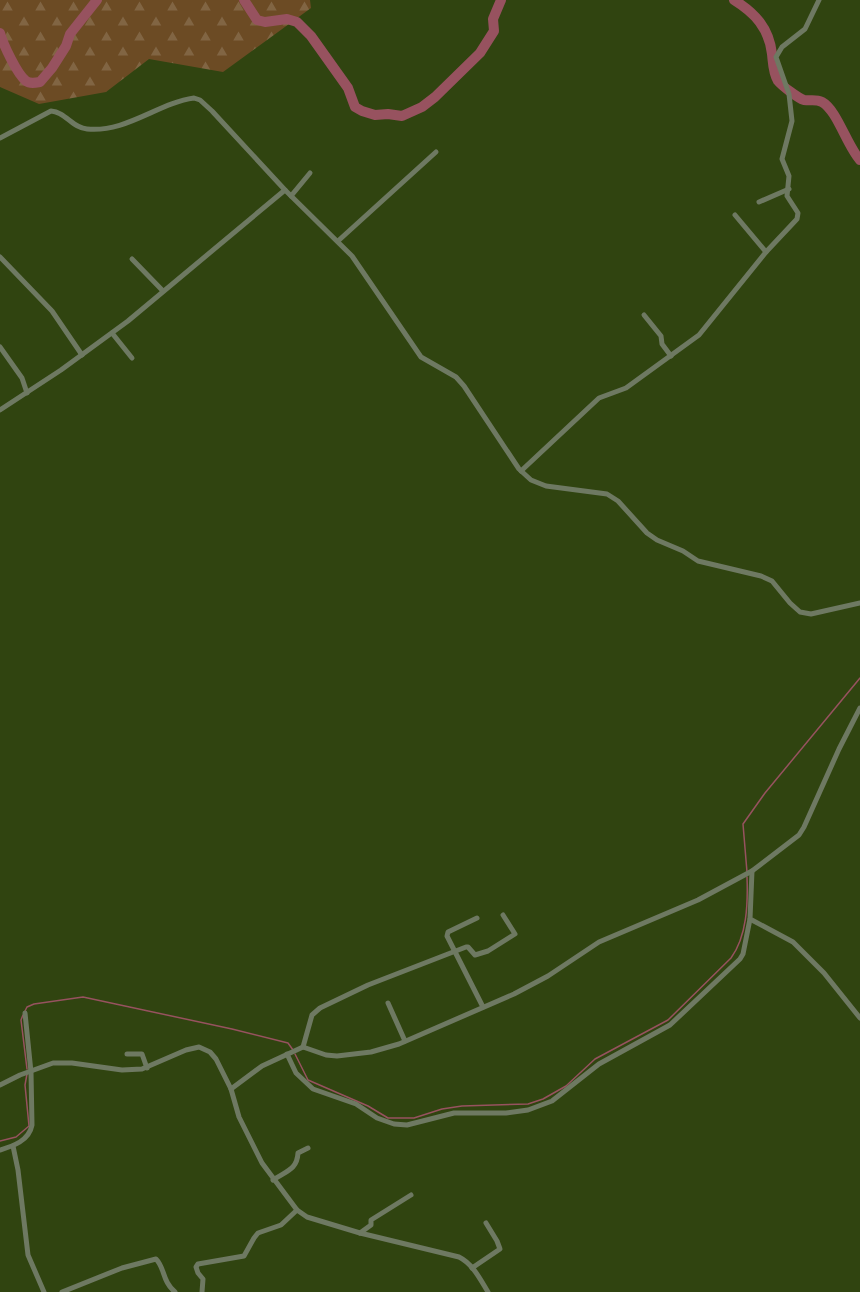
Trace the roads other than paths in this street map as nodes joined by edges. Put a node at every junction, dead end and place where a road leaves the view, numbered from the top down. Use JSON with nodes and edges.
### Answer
{"nodes":[{"id":1,"x":819,"y":0,"type":"edge"},
{"id":2,"x":0,"y":138,"type":"edge"},
{"id":3,"x":436,"y":152,"type":"dead end"},
{"id":4,"x":310,"y":173,"type":"dead end"},
{"id":5,"x":789,"y":189,"type":"junction"},
{"id":6,"x":285,"y":190,"type":"junction"},
{"id":7,"x":291,"y":196,"type":"junction"},
{"id":8,"x":759,"y":202,"type":"dead end"},
{"id":9,"x":735,"y":214,"type":"dead end"},
{"id":10,"x":338,"y":240,"type":"junction"},
{"id":11,"x":766,"y":252,"type":"junction"},
{"id":12,"x":0,"y":257,"type":"edge"},
{"id":13,"x":132,"y":259,"type":"dead end"},
{"id":14,"x":163,"y":291,"type":"junction"},
{"id":15,"x":644,"y":315,"type":"dead end"},
{"id":16,"x":112,"y":333,"type":"junction"},
{"id":17,"x":0,"y":347,"type":"edge"},
{"id":18,"x":82,"y":355,"type":"junction"},
{"id":19,"x":671,"y":356,"type":"junction"},
{"id":20,"x":132,"y":358,"type":"dead end"},
{"id":21,"x":27,"y":393,"type":"junction"},
{"id":22,"x":0,"y":410,"type":"edge"},
{"id":23,"x":521,"y":471,"type":"junction"},
{"id":24,"x":860,"y":603,"type":"edge"},
{"id":25,"x":860,"y":708,"type":"edge"},
{"id":26,"x":750,"y":871,"type":"junction"},
{"id":27,"x":503,"y":915,"type":"dead end"},
{"id":28,"x":477,"y":918,"type":"dead end"},
{"id":29,"x":750,"y":919,"type":"junction"},
{"id":30,"x":454,"y":951,"type":"junction"},
{"id":31,"x":388,"y":1003,"type":"dead end"},
{"id":32,"x":483,"y":1007,"type":"junction"},
{"id":33,"x":25,"y":1013,"type":"dead end"},
{"id":34,"x":860,"y":1018,"type":"edge"},
{"id":35,"x":405,"y":1041,"type":"junction"},
{"id":36,"x":302,"y":1048,"type":"junction"},
{"id":37,"x":127,"y":1054,"type":"dead end"},
{"id":38,"x":288,"y":1054,"type":"junction"},
{"id":39,"x":147,"y":1068,"type":"junction"},
{"id":40,"x":29,"y":1073,"type":"junction"},
{"id":41,"x":0,"y":1085,"type":"edge"},
{"id":42,"x":231,"y":1089,"type":"junction"},
{"id":43,"x":13,"y":1146,"type":"junction"},
{"id":44,"x":308,"y":1148,"type":"dead end"},
{"id":45,"x":0,"y":1150,"type":"edge"},
{"id":46,"x":273,"y":1180,"type":"junction"},
{"id":47,"x":411,"y":1195,"type":"dead end"},
{"id":48,"x":297,"y":1210,"type":"junction"},
{"id":49,"x":486,"y":1223,"type":"dead end"},
{"id":50,"x":360,"y":1233,"type":"junction"},
{"id":51,"x":472,"y":1268,"type":"junction"},
{"id":52,"x":44,"y":1292,"type":"edge"},
{"id":53,"x":62,"y":1292,"type":"edge"},
{"id":54,"x":175,"y":1292,"type":"edge"},
{"id":55,"x":202,"y":1292,"type":"edge"},
{"id":56,"x":488,"y":1292,"type":"edge"}],
"edges":[{"from":1,"to":5,"type":"street"},
{"from":2,"to":6,"type":"street"},
{"from":3,"to":10,"type":"street"},
{"from":4,"to":7,"type":"street"},
{"from":5,"to":8,"type":"street"},
{"from":5,"to":11,"type":"street"},
{"from":6,"to":7,"type":"street"},
{"from":6,"to":14,"type":"street"},
{"from":7,"to":10,"type":"street"},
{"from":9,"to":11,"type":"street"},
{"from":10,"to":23,"type":"street"},
{"from":11,"to":19,"type":"street"},
{"from":12,"to":18,"type":"street"},
{"from":13,"to":14,"type":"street"},
{"from":14,"to":16,"type":"street"},
{"from":15,"to":19,"type":"street"},
{"from":16,"to":18,"type":"street"},
{"from":16,"to":20,"type":"street"},
{"from":17,"to":21,"type":"street"},
{"from":18,"to":21,"type":"street"},
{"from":19,"to":23,"type":"street"},
{"from":21,"to":22,"type":"street"},
{"from":23,"to":24,"type":"street"},
{"from":25,"to":26,"type":"street"},
{"from":26,"to":29,"type":"street"},
{"from":26,"to":32,"type":"street"},
{"from":27,"to":30,"type":"street"},
{"from":28,"to":30,"type":"street"},
{"from":29,"to":34,"type":"street"},
{"from":29,"to":38,"type":"street"},
{"from":30,"to":32,"type":"street"},
{"from":30,"to":36,"type":"street"},
{"from":31,"to":35,"type":"street"},
{"from":32,"to":35,"type":"street"},
{"from":33,"to":40,"type":"street"},
{"from":35,"to":36,"type":"street"},
{"from":36,"to":38,"type":"street"},
{"from":37,"to":39,"type":"street"},
{"from":38,"to":42,"type":"street"},
{"from":39,"to":40,"type":"street"},
{"from":39,"to":42,"type":"street"},
{"from":40,"to":41,"type":"street"},
{"from":40,"to":43,"type":"street"},
{"from":42,"to":46,"type":"street"},
{"from":43,"to":45,"type":"street"},
{"from":43,"to":52,"type":"street"},
{"from":44,"to":46,"type":"street"},
{"from":46,"to":48,"type":"street"},
{"from":47,"to":50,"type":"street"},
{"from":48,"to":50,"type":"street"},
{"from":48,"to":55,"type":"street"},
{"from":49,"to":51,"type":"street"},
{"from":50,"to":51,"type":"street"},
{"from":51,"to":56,"type":"street"},
{"from":53,"to":54,"type":"street"}]}
